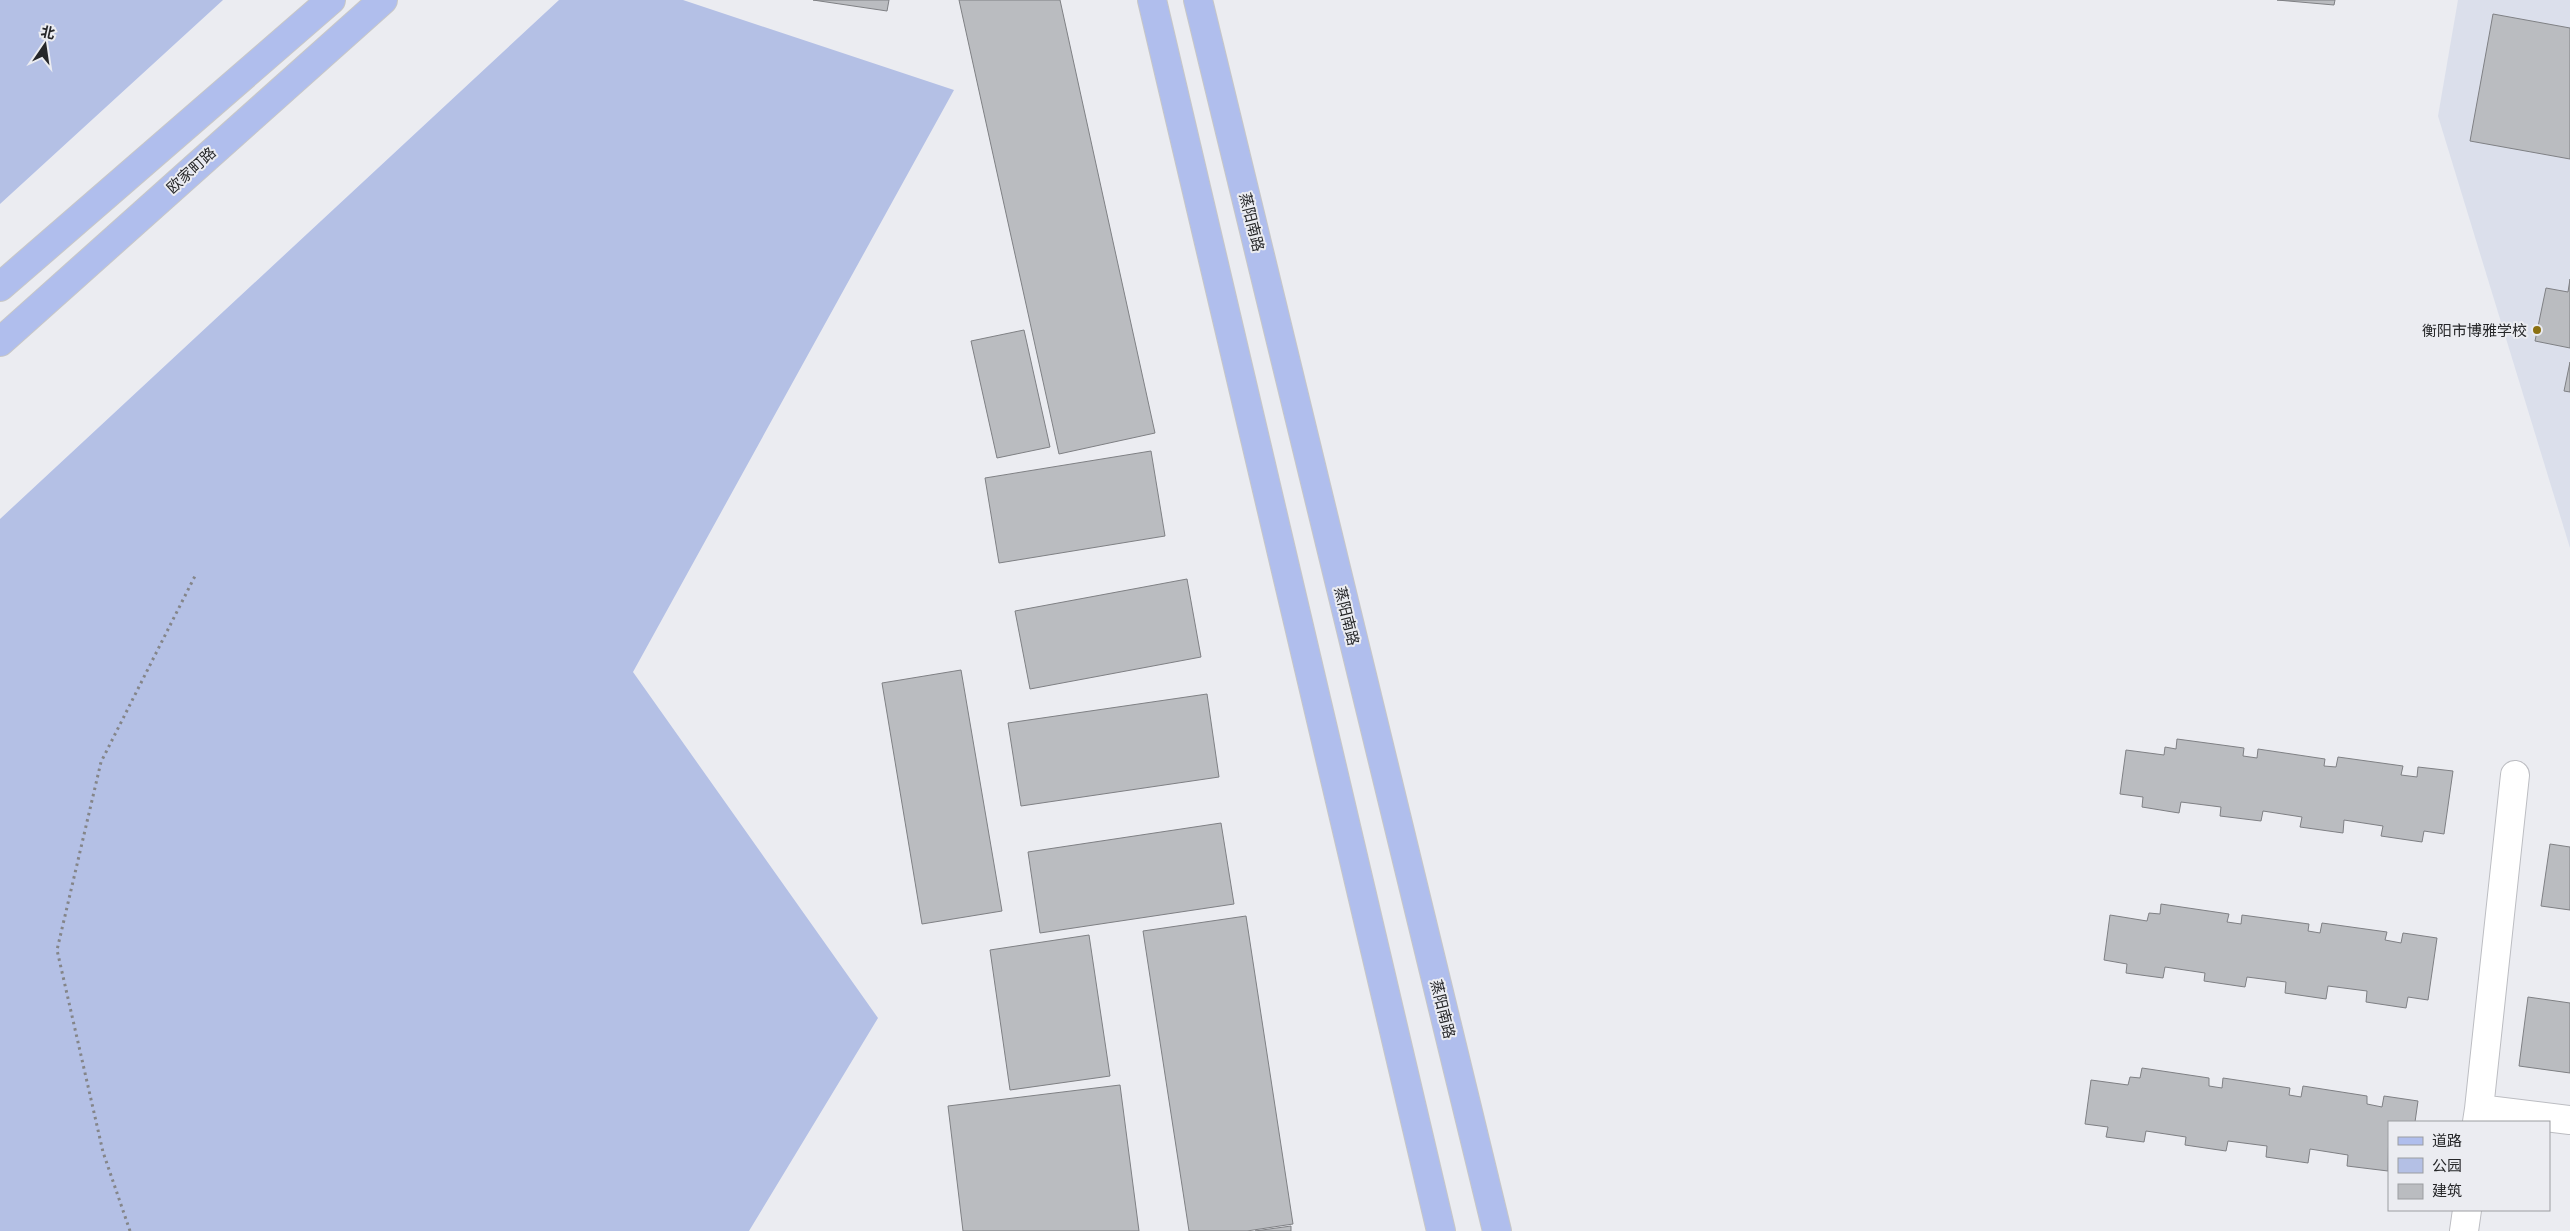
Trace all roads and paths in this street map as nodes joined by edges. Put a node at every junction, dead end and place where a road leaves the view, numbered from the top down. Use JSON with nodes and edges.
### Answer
{"nodes":[{"id":1,"x":331,"y":0,"type":"edge"},
{"id":2,"x":383,"y":0,"type":"edge"},
{"id":3,"x":1152,"y":0,"type":"edge"},
{"id":4,"x":1198,"y":0,"type":"edge"},
{"id":5,"x":0,"y":287,"type":"edge"},
{"id":6,"x":0,"y":342,"type":"edge"},
{"id":7,"x":196,"y":574,"type":"dead end"},
{"id":8,"x":2515,"y":775,"type":"dead end"},
{"id":9,"x":2478,"y":1116,"type":"edge"},
{"id":10,"x":2570,"y":1120,"type":"edge"},
{"id":11,"x":2467,"y":1211,"type":"edge"},
{"id":12,"x":130,"y":1231,"type":"edge"},
{"id":13,"x":1441,"y":1231,"type":"edge"},
{"id":14,"x":1497,"y":1231,"type":"edge"},
{"id":15,"x":2464,"y":1231,"type":"edge"}],
"edges":[{"from":1,"to":5,"type":"main road"},
{"from":2,"to":6,"type":"main road","name":"欧家町路"},
{"from":3,"to":13,"type":"main road"},
{"from":4,"to":14,"type":"main road","name":"蒸阳南路"},
{"from":7,"to":12,"type":"path"},
{"from":8,"to":9,"type":"street"},
{"from":9,"to":10,"type":"street"},
{"from":11,"to":15,"type":"street"}]}
